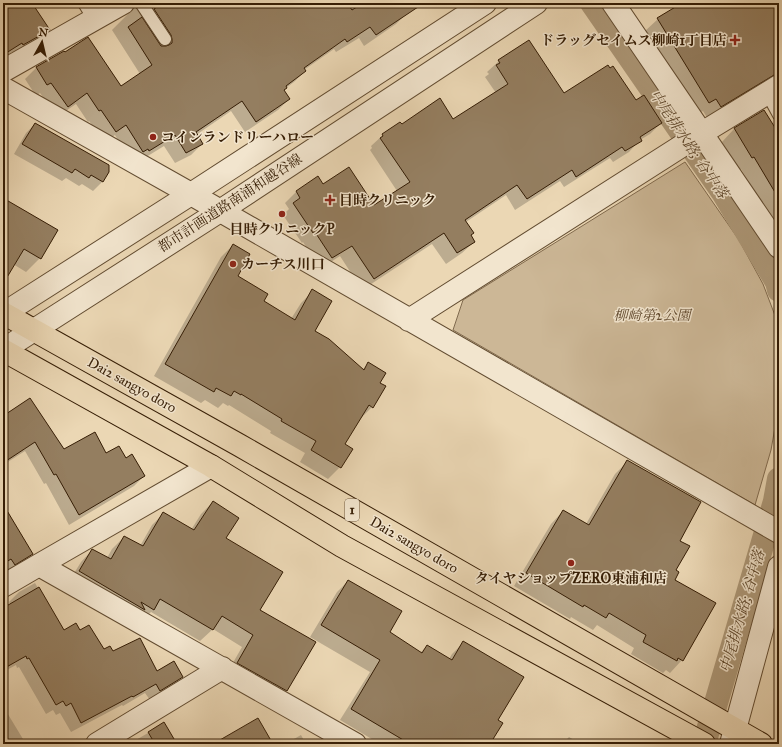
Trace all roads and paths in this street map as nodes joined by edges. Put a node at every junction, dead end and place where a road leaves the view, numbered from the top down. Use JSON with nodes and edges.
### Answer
{"nodes":[{"id":1,"x":123,"y":3,"type":"edge"},
{"id":2,"x":141,"y":3,"type":"edge"},
{"id":3,"x":485,"y":3,"type":"edge"},
{"id":4,"x":536,"y":3,"type":"edge"},
{"id":5,"x":613,"y":3,"type":"edge"},
{"id":6,"x":89,"y":11,"type":"edge"},
{"id":7,"x":165,"y":39,"type":"dead end"},
{"id":8,"x":3,"y":71,"type":"edge"},
{"id":9,"x":3,"y":88,"type":"edge"},
{"id":10,"x":773,"y":90,"type":"edge"},
{"id":11,"x":779,"y":115,"type":"edge"},
{"id":12,"x":696,"y":137,"type":"junction"},
{"id":13,"x":191,"y":194,"type":"junction"},
{"id":14,"x":220,"y":211,"type":"junction"},
{"id":15,"x":779,"y":247,"type":"edge"},
{"id":16,"x":3,"y":314,"type":"edge"},
{"id":17,"x":409,"y":320,"type":"junction"},
{"id":18,"x":33,"y":330,"type":"junction"},
{"id":19,"x":3,"y":350,"type":"edge"},
{"id":20,"x":211,"y":466,"type":"junction"},
{"id":21,"x":779,"y":532,"type":"edge"},
{"id":22,"x":39,"y":564,"type":"junction"},
{"id":23,"x":779,"y":567,"type":"edge"},
{"id":24,"x":4,"y":583,"type":"edge"},
{"id":25,"x":222,"y":668,"type":"junction"},
{"id":26,"x":728,"y":731,"type":"edge"},
{"id":27,"x":700,"y":742,"type":"edge"},
{"id":28,"x":97,"y":744,"type":"edge"},
{"id":29,"x":353,"y":744,"type":"edge"},
{"id":30,"x":761,"y":744,"type":"edge"}],
"edges":[{"from":1,"to":6,"type":"street"},
{"from":2,"to":7,"type":"lane"},
{"from":3,"to":13,"type":"street","name":"都市計画道路南浦和越谷線"},
{"from":4,"to":14,"type":"street","name":"都市計画道路南浦和越谷線"},
{"from":5,"to":12,"type":"street"},
{"from":6,"to":8,"type":"street"},
{"from":9,"to":13,"type":"street"},
{"from":10,"to":11,"type":"lane"},
{"from":10,"to":12,"type":"street"},
{"from":12,"to":15,"type":"street"},
{"from":12,"to":17,"type":"street"},
{"from":13,"to":14,"type":"street"},
{"from":13,"to":16,"type":"street","name":"都市計画道路南浦和越谷線"},
{"from":14,"to":17,"type":"street"},
{"from":14,"to":18,"type":"street","name":"都市計画道路南浦和越谷線"},
{"from":16,"to":18,"type":"main road","name":"Dai2 sangyo doro","number":"1"},
{"from":17,"to":21,"type":"street"},
{"from":18,"to":19,"type":"street","name":"都市計画道路南浦和越谷線"},
{"from":18,"to":26,"type":"main road","name":"Dai2 sangyo doro","number":"1"},
{"from":19,"to":20,"type":"main road"},
{"from":20,"to":22,"type":"street"},
{"from":20,"to":27,"type":"main road"},
{"from":22,"to":24,"type":"street"},
{"from":22,"to":25,"type":"street"},
{"from":23,"to":26,"type":"street"},
{"from":25,"to":28,"type":"street"},
{"from":25,"to":29,"type":"street"},
{"from":26,"to":30,"type":"main road","name":"Dai2 sangyo doro","number":"1"}]}
